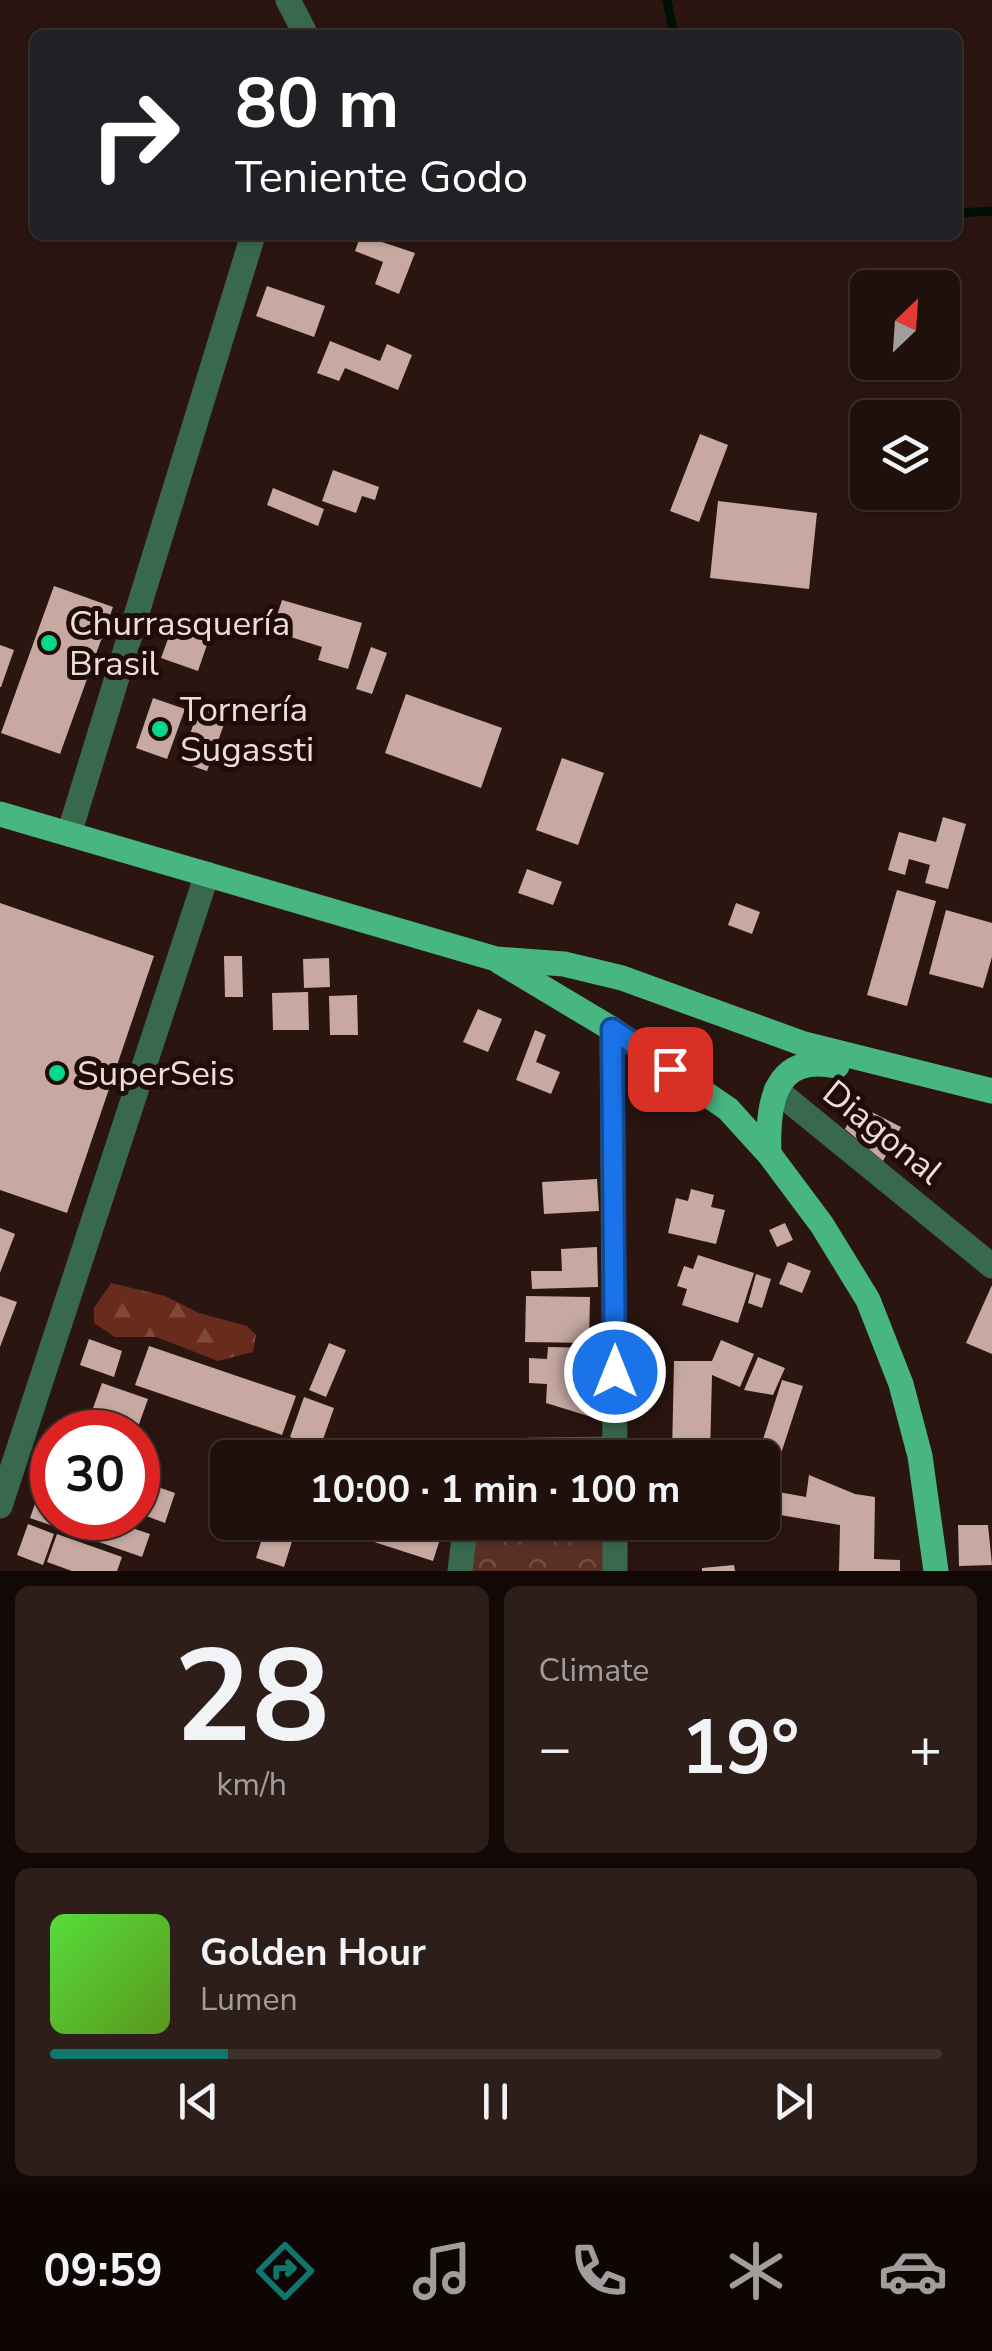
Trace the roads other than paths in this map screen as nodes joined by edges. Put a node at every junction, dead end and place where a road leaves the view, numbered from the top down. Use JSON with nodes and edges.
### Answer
{"nodes":[{"id":1,"x":288,"y":0,"type":"edge"},
{"id":2,"x":303,"y":30,"type":"edge"},
{"id":3,"x":251,"y":240,"type":"edge"},
{"id":4,"x":0,"y":814,"type":"edge"},
{"id":5,"x":69,"y":834,"type":"junction"},
{"id":6,"x":207,"y":874,"type":"junction"},
{"id":7,"x":496,"y":959,"type":"junction"},
{"id":8,"x":612,"y":1029,"type":"junction"},
{"id":9,"x":936,"y":1078,"type":"junction"},
{"id":10,"x":776,"y":1090,"type":"junction"},
{"id":11,"x":992,"y":1091,"type":"edge"},
{"id":12,"x":769,"y":1154,"type":"junction"},
{"id":13,"x":992,"y":1266,"type":"edge"},
{"id":14,"x":616,"y":1440,"type":"edge"},
{"id":15,"x":0,"y":1506,"type":"edge"},
{"id":16,"x":464,"y":1540,"type":"edge"},
{"id":17,"x":615,"y":1540,"type":"edge"},
{"id":18,"x":460,"y":1571,"type":"edge"},
{"id":19,"x":615,"y":1571,"type":"edge"},
{"id":20,"x":936,"y":1571,"type":"edge"}],
"edges":[{"from":1,"to":2,"type":"street"},
{"from":3,"to":5,"type":"street"},
{"from":4,"to":5,"type":"main road"},
{"from":5,"to":6,"type":"main road"},
{"from":6,"to":7,"type":"main road"},
{"from":6,"to":15,"type":"street"},
{"from":7,"to":8,"type":"main road"},
{"from":7,"to":9,"type":"main road"},
{"from":8,"to":12,"type":"main road"},
{"from":8,"to":14,"type":"street"},
{"from":9,"to":10,"type":"main road"},
{"from":9,"to":11,"type":"main road"},
{"from":10,"to":12,"type":"main road"},
{"from":10,"to":13,"type":"street","name":"Diagonal"},
{"from":12,"to":20,"type":"main road"},
{"from":16,"to":18,"type":"street"},
{"from":17,"to":19,"type":"street"}]}
